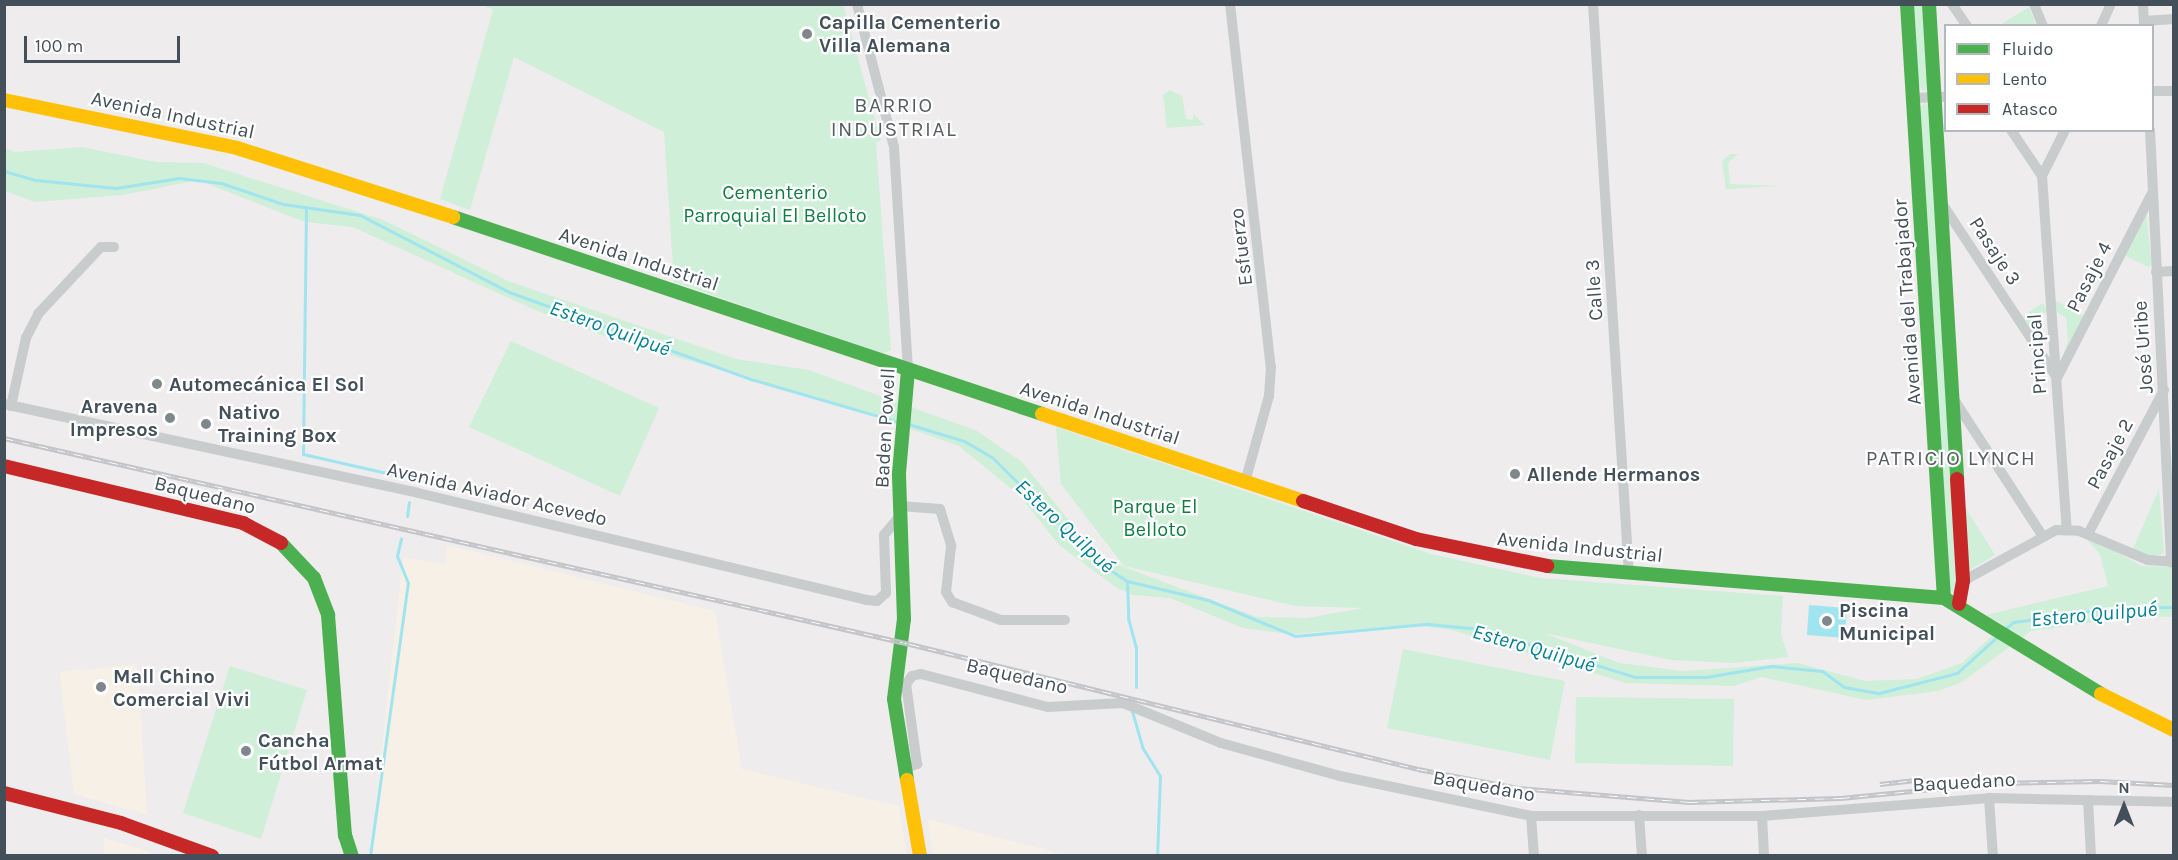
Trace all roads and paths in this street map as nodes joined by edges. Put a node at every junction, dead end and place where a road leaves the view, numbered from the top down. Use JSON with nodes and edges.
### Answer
{"nodes":[{"id":1,"x":857,"y":4,"type":"edge"},
{"id":2,"x":1230,"y":4,"type":"edge"},
{"id":3,"x":1593,"y":4,"type":"edge"},
{"id":4,"x":1907,"y":4,"type":"edge"},
{"id":5,"x":1929,"y":4,"type":"edge"},
{"id":6,"x":1952,"y":4,"type":"edge"},
{"id":7,"x":2034,"y":4,"type":"edge"},
{"id":8,"x":2111,"y":4,"type":"edge"},
{"id":9,"x":2143,"y":4,"type":"edge"},
{"id":10,"x":2174,"y":19,"type":"edge"},
{"id":11,"x":2144,"y":23,"type":"edge"},
{"id":12,"x":1966,"y":24,"type":"edge"},
{"id":13,"x":2042,"y":24,"type":"edge"},
{"id":14,"x":2102,"y":24,"type":"edge"},
{"id":15,"x":2154,"y":91,"type":"edge"},
{"id":16,"x":2174,"y":91,"type":"edge"},
{"id":17,"x":1913,"y":98,"type":"junction"},
{"id":18,"x":1940,"y":98,"type":"edge"},
{"id":19,"x":4,"y":100,"type":"edge"},
{"id":20,"x":2012,"y":132,"type":"edge"},
{"id":21,"x":2064,"y":132,"type":"edge"},
{"id":22,"x":2150,"y":132,"type":"edge"},
{"id":23,"x":2042,"y":176,"type":"junction"},
{"id":24,"x":2152,"y":193,"type":"junction"},
{"id":25,"x":1943,"y":204,"type":"junction"},
{"id":26,"x":114,"y":247,"type":"dead end"},
{"id":27,"x":2174,"y":271,"type":"edge"},
{"id":28,"x":2156,"y":272,"type":"junction"},
{"id":29,"x":908,"y":370,"type":"junction"},
{"id":30,"x":2057,"y":378,"type":"junction"},
{"id":31,"x":2164,"y":390,"type":"junction"},
{"id":32,"x":1953,"y":397,"type":"junction"},
{"id":33,"x":8,"y":405,"type":"edge"},
{"id":34,"x":4,"y":466,"type":"edge"},
{"id":35,"x":1245,"y":482,"type":"junction"},
{"id":36,"x":901,"y":511,"type":"junction"},
{"id":37,"x":2067,"y":530,"type":"junction"},
{"id":38,"x":2088,"y":534,"type":"junction"},
{"id":39,"x":2042,"y":535,"type":"junction"},
{"id":40,"x":2172,"y":562,"type":"edge"},
{"id":41,"x":1629,"y":574,"type":"junction"},
{"id":42,"x":1963,"y":581,"type":"junction"},
{"id":43,"x":1944,"y":598,"type":"junction"},
{"id":44,"x":1959,"y":604,"type":"junction"},
{"id":45,"x":1065,"y":620,"type":"dead end"},
{"id":46,"x":2174,"y":730,"type":"edge"},
{"id":47,"x":904,"y":768,"type":"junction"},
{"id":48,"x":4,"y":793,"type":"edge"},
{"id":49,"x":1989,"y":798,"type":"junction"},
{"id":50,"x":2088,"y":800,"type":"junction"},
{"id":51,"x":2174,"y":802,"type":"edge"},
{"id":52,"x":1639,"y":815,"type":"junction"},
{"id":53,"x":1531,"y":816,"type":"junction"},
{"id":54,"x":1762,"y":816,"type":"junction"},
{"id":55,"x":212,"y":855,"type":"edge"},
{"id":56,"x":352,"y":855,"type":"edge"},
{"id":57,"x":920,"y":855,"type":"edge"},
{"id":58,"x":1534,"y":855,"type":"edge"},
{"id":59,"x":1642,"y":855,"type":"edge"},
{"id":60,"x":1764,"y":855,"type":"edge"},
{"id":61,"x":1993,"y":855,"type":"edge"},
{"id":62,"x":2091,"y":855,"type":"edge"}],
"edges":[{"from":1,"to":29,"type":"street","name":"Baden Powell"},
{"from":2,"to":35,"type":"street","name":"Esfuerzo"},
{"from":3,"to":41,"type":"street","name":"Calle 3"},
{"from":4,"to":17,"type":"street","name":"Avenida del Trabajador"},
{"from":5,"to":18,"type":"street","name":"Avenida del Trabajador"},
{"from":6,"to":12,"type":"street"},
{"from":7,"to":13,"type":"street"},
{"from":8,"to":14,"type":"street"},
{"from":9,"to":11,"type":"street"},
{"from":10,"to":11,"type":"street"},
{"from":15,"to":16,"type":"street"},
{"from":17,"to":18,"type":"street"},
{"from":17,"to":43,"type":"street","name":"Avenida del Trabajador"},
{"from":18,"to":25,"type":"street","name":"Avenida del Trabajador"},
{"from":19,"to":29,"type":"street","name":"Avenida Industrial"},
{"from":20,"to":23,"type":"street","name":"Principal"},
{"from":21,"to":23,"type":"street"},
{"from":22,"to":24,"type":"street","name":"José Uribe"},
{"from":23,"to":30,"type":"street","name":"Principal"},
{"from":24,"to":28,"type":"street","name":"José Uribe"},
{"from":24,"to":30,"type":"street","name":"Pasaje 4"},
{"from":25,"to":30,"type":"street","name":"Pasaje 3"},
{"from":25,"to":32,"type":"street","name":"Avenida del Trabajador"},
{"from":26,"to":33,"type":"street","name":"Avenida Aviador Acevedo"},
{"from":27,"to":28,"type":"street"},
{"from":28,"to":31,"type":"street","name":"José Uribe"},
{"from":29,"to":35,"type":"street","name":"Avenida Industrial"},
{"from":29,"to":36,"type":"street","name":"Baden Powell"},
{"from":30,"to":37,"type":"street","name":"Principal"},
{"from":31,"to":38,"type":"street","name":"Pasaje 2"},
{"from":31,"to":40,"type":"street","name":"José Uribe"},
{"from":32,"to":39,"type":"street"},
{"from":32,"to":42,"type":"street","name":"Avenida del Trabajador"},
{"from":33,"to":36,"type":"street","name":"Avenida Aviador Acevedo"},
{"from":34,"to":56,"type":"street","name":"Baquedano"},
{"from":35,"to":41,"type":"street","name":"Avenida Industrial"},
{"from":36,"to":45,"type":"street"},
{"from":36,"to":47,"type":"street","name":"Baden Powell"},
{"from":37,"to":38,"type":"street"},
{"from":37,"to":39,"type":"street"},
{"from":38,"to":40,"type":"street"},
{"from":39,"to":42,"type":"street"},
{"from":41,"to":43,"type":"street","name":"Avenida Industrial"},
{"from":42,"to":44,"type":"street"},
{"from":43,"to":44,"type":"street","name":"Avenida Industrial"},
{"from":44,"to":46,"type":"street","name":"Avenida Industrial"},
{"from":47,"to":53,"type":"street","name":"Baquedano"},
{"from":47,"to":57,"type":"street","name":"Baden Powell"},
{"from":48,"to":55,"type":"street"},
{"from":49,"to":50,"type":"street","name":"Baquedano"},
{"from":49,"to":54,"type":"street","name":"Baquedano"},
{"from":49,"to":61,"type":"street"},
{"from":50,"to":51,"type":"street","name":"Baquedano"},
{"from":50,"to":62,"type":"street"},
{"from":52,"to":53,"type":"street","name":"Baquedano"},
{"from":52,"to":54,"type":"street","name":"Baquedano"},
{"from":52,"to":59,"type":"street"},
{"from":53,"to":58,"type":"street"},
{"from":54,"to":60,"type":"street"}]}
